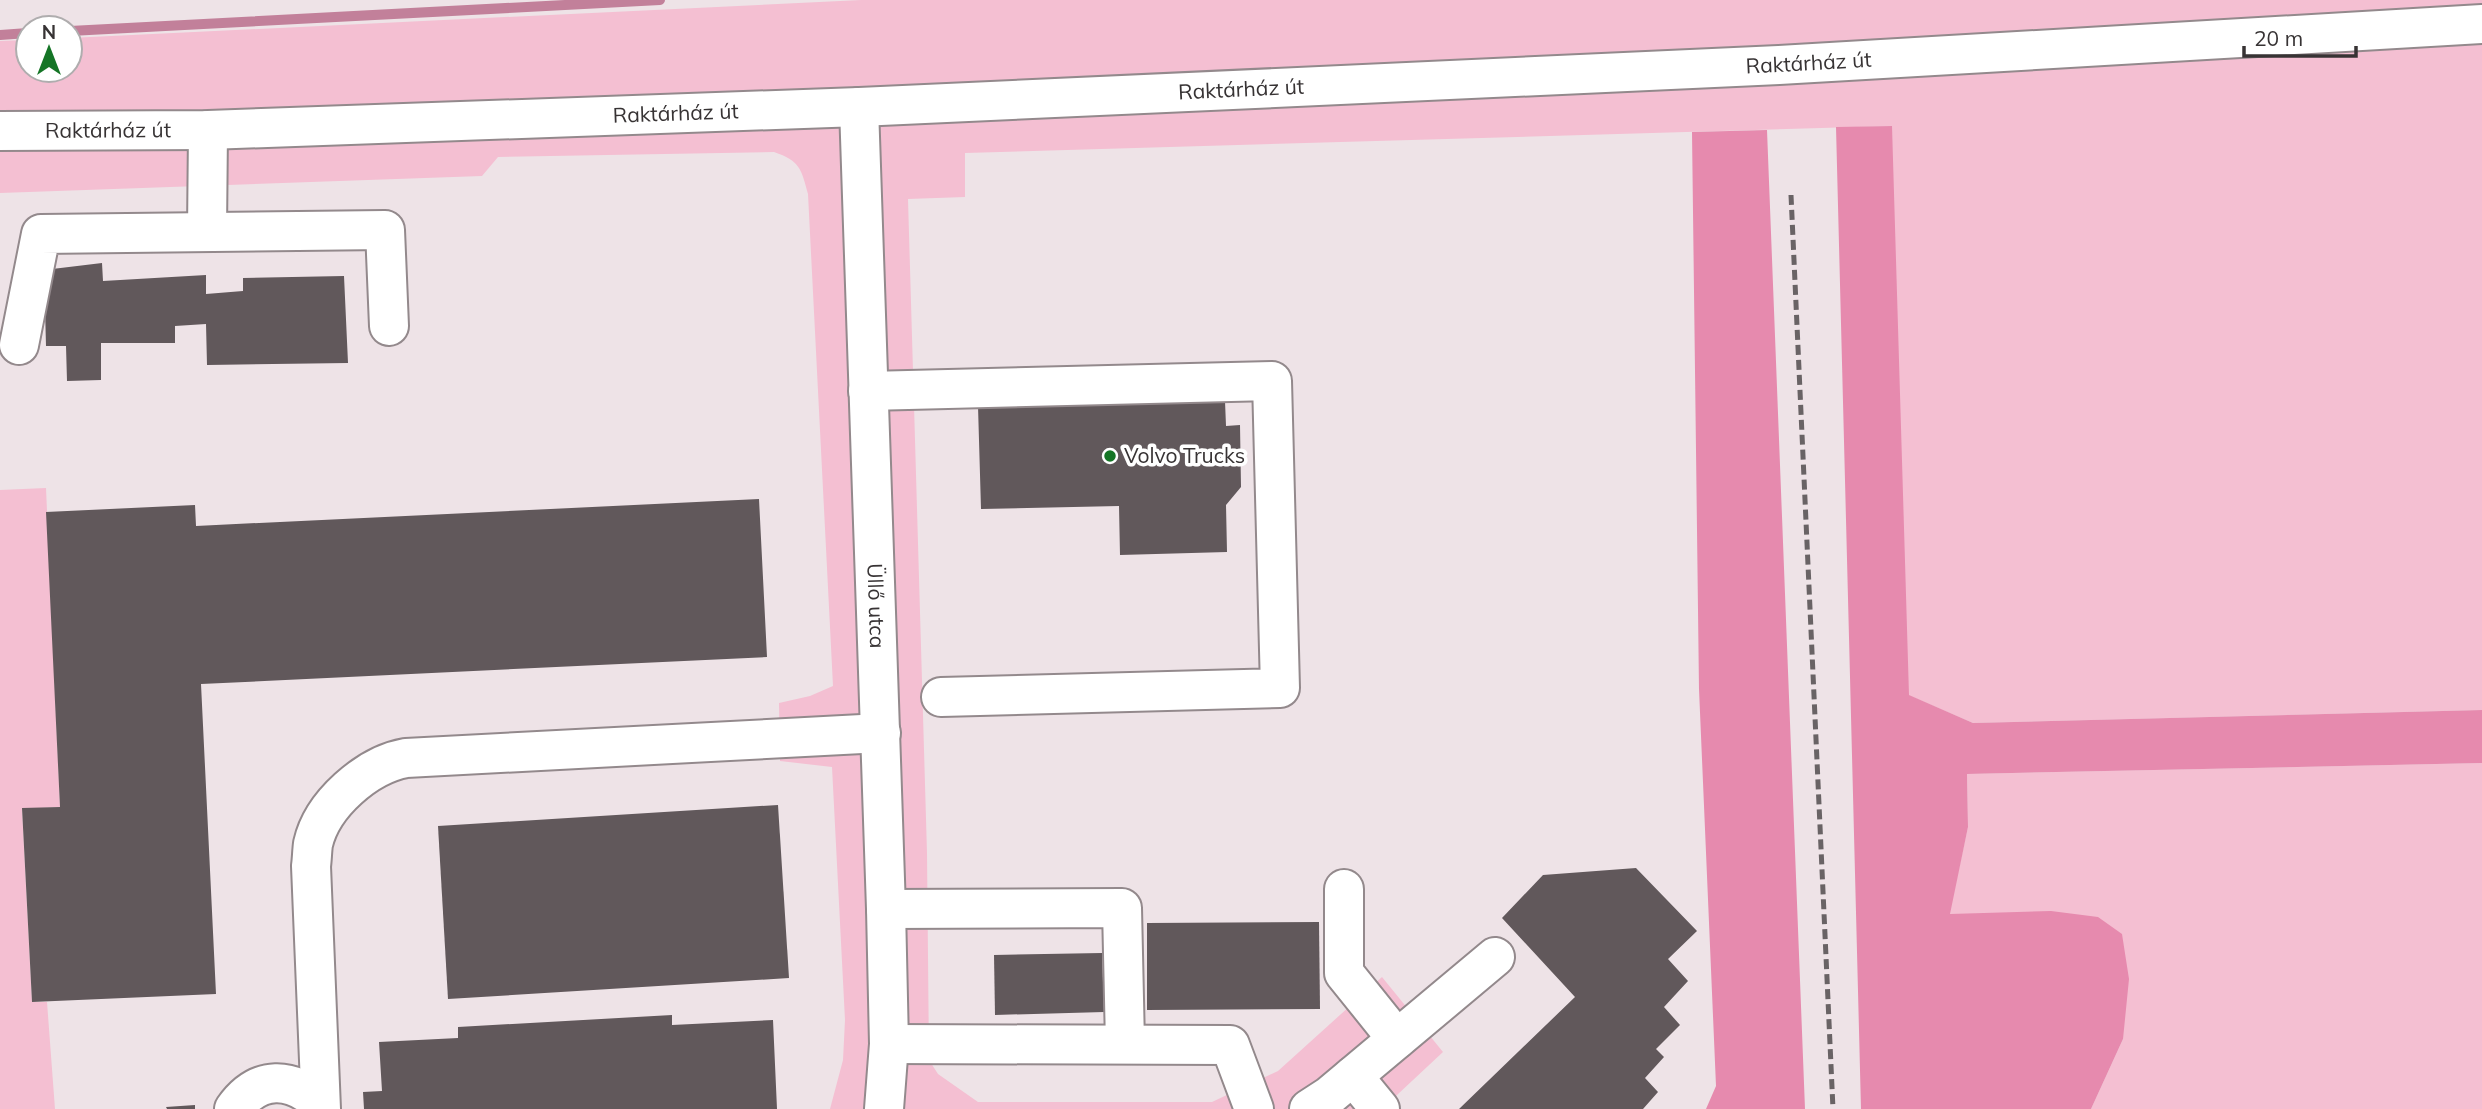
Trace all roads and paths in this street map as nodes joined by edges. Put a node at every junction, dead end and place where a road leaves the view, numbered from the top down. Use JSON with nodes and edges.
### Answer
{"nodes":[{"id":1,"x":2482,"y":24,"type":"edge"},
{"id":2,"x":859,"y":107,"type":"junction"},
{"id":3,"x":208,"y":130,"type":"junction"},
{"id":4,"x":0,"y":131,"type":"edge"},
{"id":5,"x":208,"y":231,"type":"junction"},
{"id":6,"x":389,"y":326,"type":"dead end"},
{"id":7,"x":19,"y":345,"type":"dead end"},
{"id":8,"x":868,"y":391,"type":"junction"},
{"id":9,"x":941,"y":697,"type":"dead end"},
{"id":10,"x":881,"y":733,"type":"junction"},
{"id":11,"x":1344,"y":889,"type":"dead end"},
{"id":12,"x":886,"y":909,"type":"junction"},
{"id":13,"x":1495,"y":957,"type":"dead end"},
{"id":14,"x":1408,"y":1030,"type":"junction"},
{"id":15,"x":889,"y":1044,"type":"junction"},
{"id":16,"x":1125,"y":1044,"type":"junction"},
{"id":17,"x":1353,"y":1076,"type":"junction"},
{"id":18,"x":321,"y":1106,"type":"edge"},
{"id":19,"x":884,"y":1106,"type":"edge"},
{"id":20,"x":234,"y":1109,"type":"edge"},
{"id":21,"x":1254,"y":1109,"type":"edge"},
{"id":22,"x":1309,"y":1109,"type":"edge"},
{"id":23,"x":1380,"y":1109,"type":"edge"}],
"edges":[{"from":1,"to":2,"type":"street","name":"Raktárház út"},
{"from":2,"to":3,"type":"street","name":"Raktárház út"},
{"from":2,"to":8,"type":"street","name":"Üllő utca"},
{"from":3,"to":4,"type":"street","name":"Raktárház út"},
{"from":3,"to":5,"type":"street"},
{"from":5,"to":6,"type":"street"},
{"from":5,"to":7,"type":"street"},
{"from":8,"to":9,"type":"street"},
{"from":8,"to":10,"type":"street","name":"Üllő utca"},
{"from":10,"to":12,"type":"street","name":"Üllő utca"},
{"from":10,"to":18,"type":"street"},
{"from":11,"to":14,"type":"street"},
{"from":12,"to":15,"type":"street","name":"Üllő utca"},
{"from":12,"to":16,"type":"street"},
{"from":13,"to":14,"type":"street"},
{"from":14,"to":17,"type":"street"},
{"from":15,"to":16,"type":"street"},
{"from":15,"to":19,"type":"street","name":"Üllő utca"},
{"from":16,"to":21,"type":"street"},
{"from":17,"to":22,"type":"street"},
{"from":17,"to":23,"type":"street"},
{"from":18,"to":20,"type":"street"}]}
